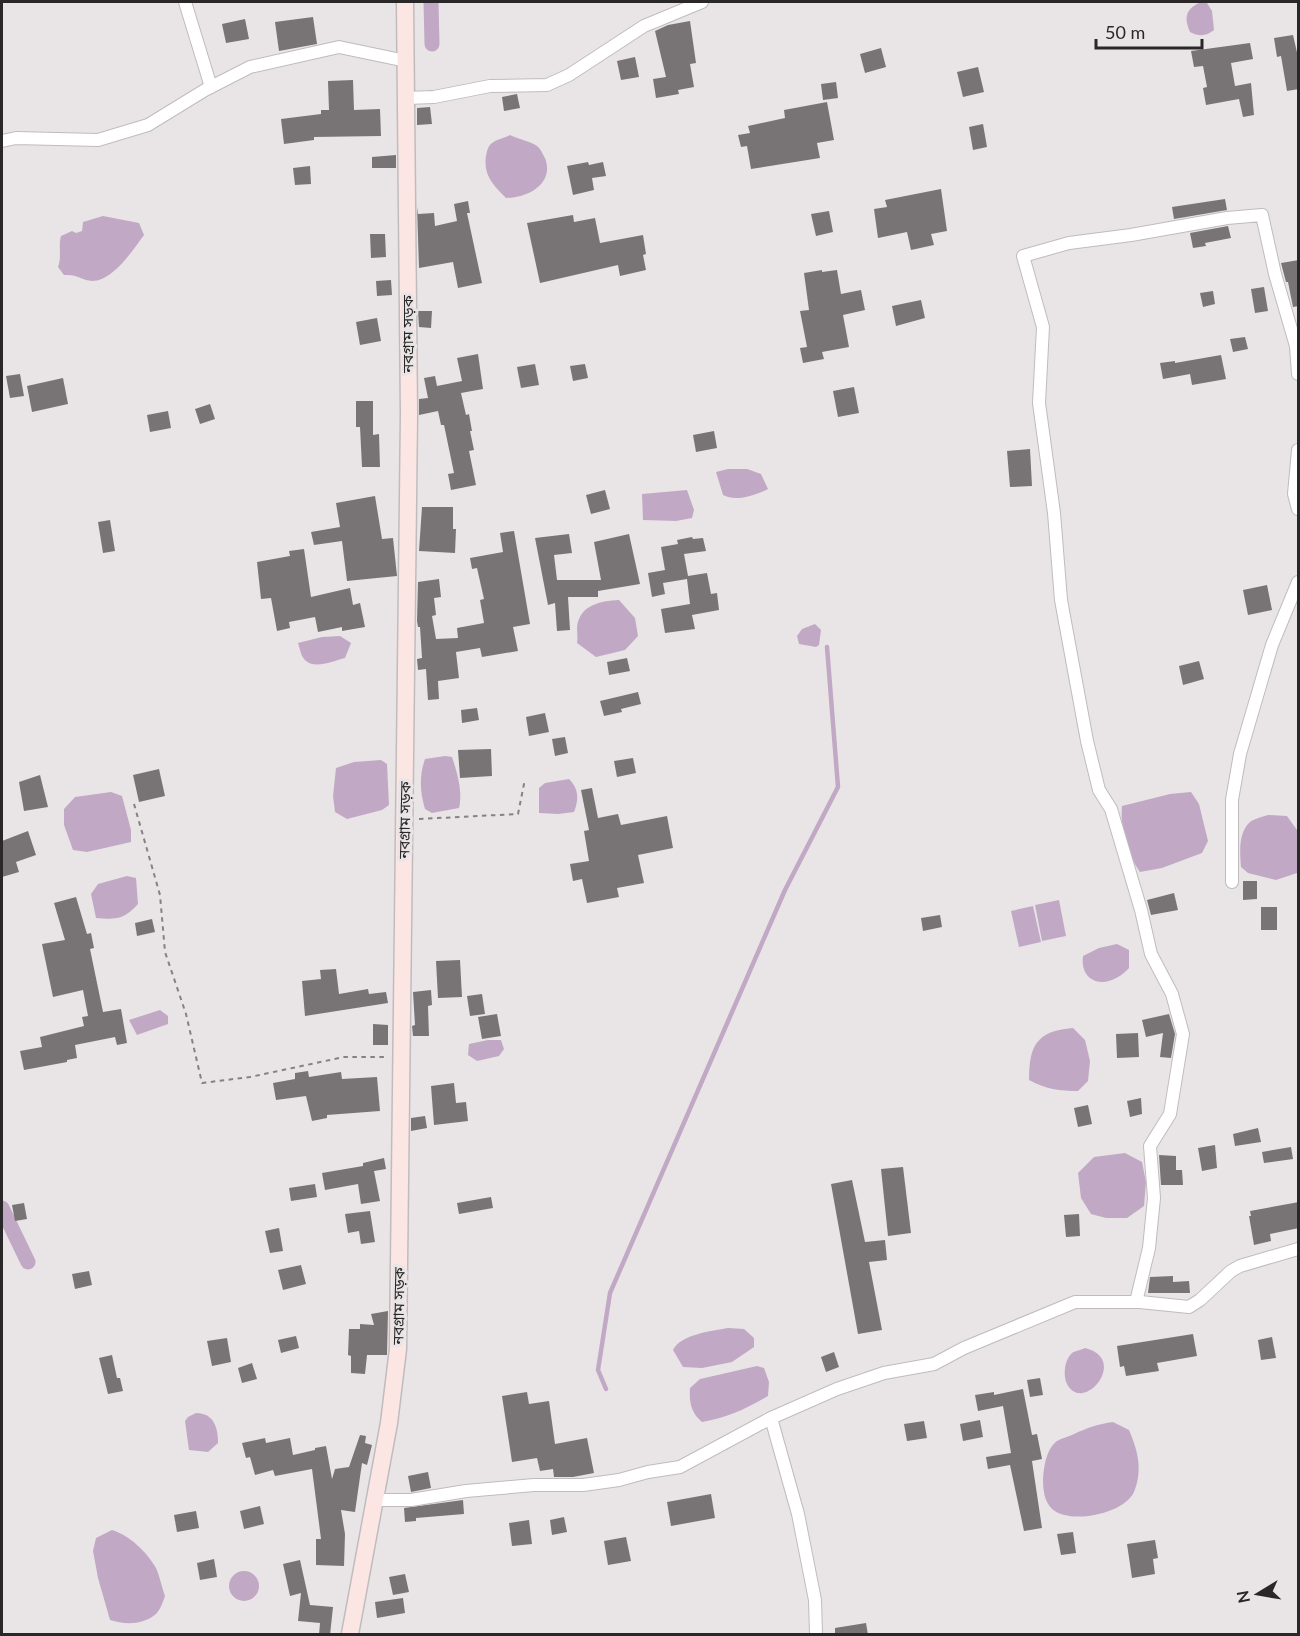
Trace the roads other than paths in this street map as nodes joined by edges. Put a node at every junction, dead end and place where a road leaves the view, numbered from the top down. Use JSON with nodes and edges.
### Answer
{"nodes":[{"id":1,"x":185,"y":2,"type":"edge"},
{"id":2,"x":405,"y":2,"type":"edge"},
{"id":3,"x":702,"y":2,"type":"edge"},
{"id":4,"x":406,"y":61,"type":"junction"},
{"id":5,"x":211,"y":87,"type":"junction"},
{"id":6,"x":406,"y":98,"type":"junction"},
{"id":7,"x":2,"y":141,"type":"edge"},
{"id":8,"x":1299,"y":374,"type":"edge"},
{"id":9,"x":1299,"y":450,"type":"edge"},
{"id":10,"x":1299,"y":509,"type":"edge"},
{"id":11,"x":1299,"y":582,"type":"edge"},
{"id":12,"x":1232,"y":882,"type":"dead end"},
{"id":13,"x":1299,"y":1249,"type":"edge"},
{"id":14,"x":1136,"y":1302,"type":"junction"},
{"id":15,"x":771,"y":1418,"type":"junction"},
{"id":16,"x":376,"y":1500,"type":"junction"},
{"id":17,"x":350,"y":1635,"type":"edge"},
{"id":18,"x":816,"y":1635,"type":"edge"}],
"edges":[{"from":1,"to":5,"type":"street"},
{"from":2,"to":4,"type":"main road","name":"নবগ্রাম সড়ক"},
{"from":3,"to":6,"type":"street"},
{"from":4,"to":5,"type":"street"},
{"from":4,"to":6,"type":"main road","name":"নবগ্রাম সড়ক"},
{"from":5,"to":7,"type":"street"},
{"from":6,"to":16,"type":"main road","name":"নবগ্রাম সড়ক"},
{"from":8,"to":14,"type":"street"},
{"from":9,"to":10,"type":"street"},
{"from":11,"to":12,"type":"street"},
{"from":13,"to":14,"type":"street"},
{"from":14,"to":15,"type":"street"},
{"from":15,"to":16,"type":"street"},
{"from":15,"to":18,"type":"street"},
{"from":16,"to":17,"type":"main road","name":"নবগ্রাম সড়ক"}]}
